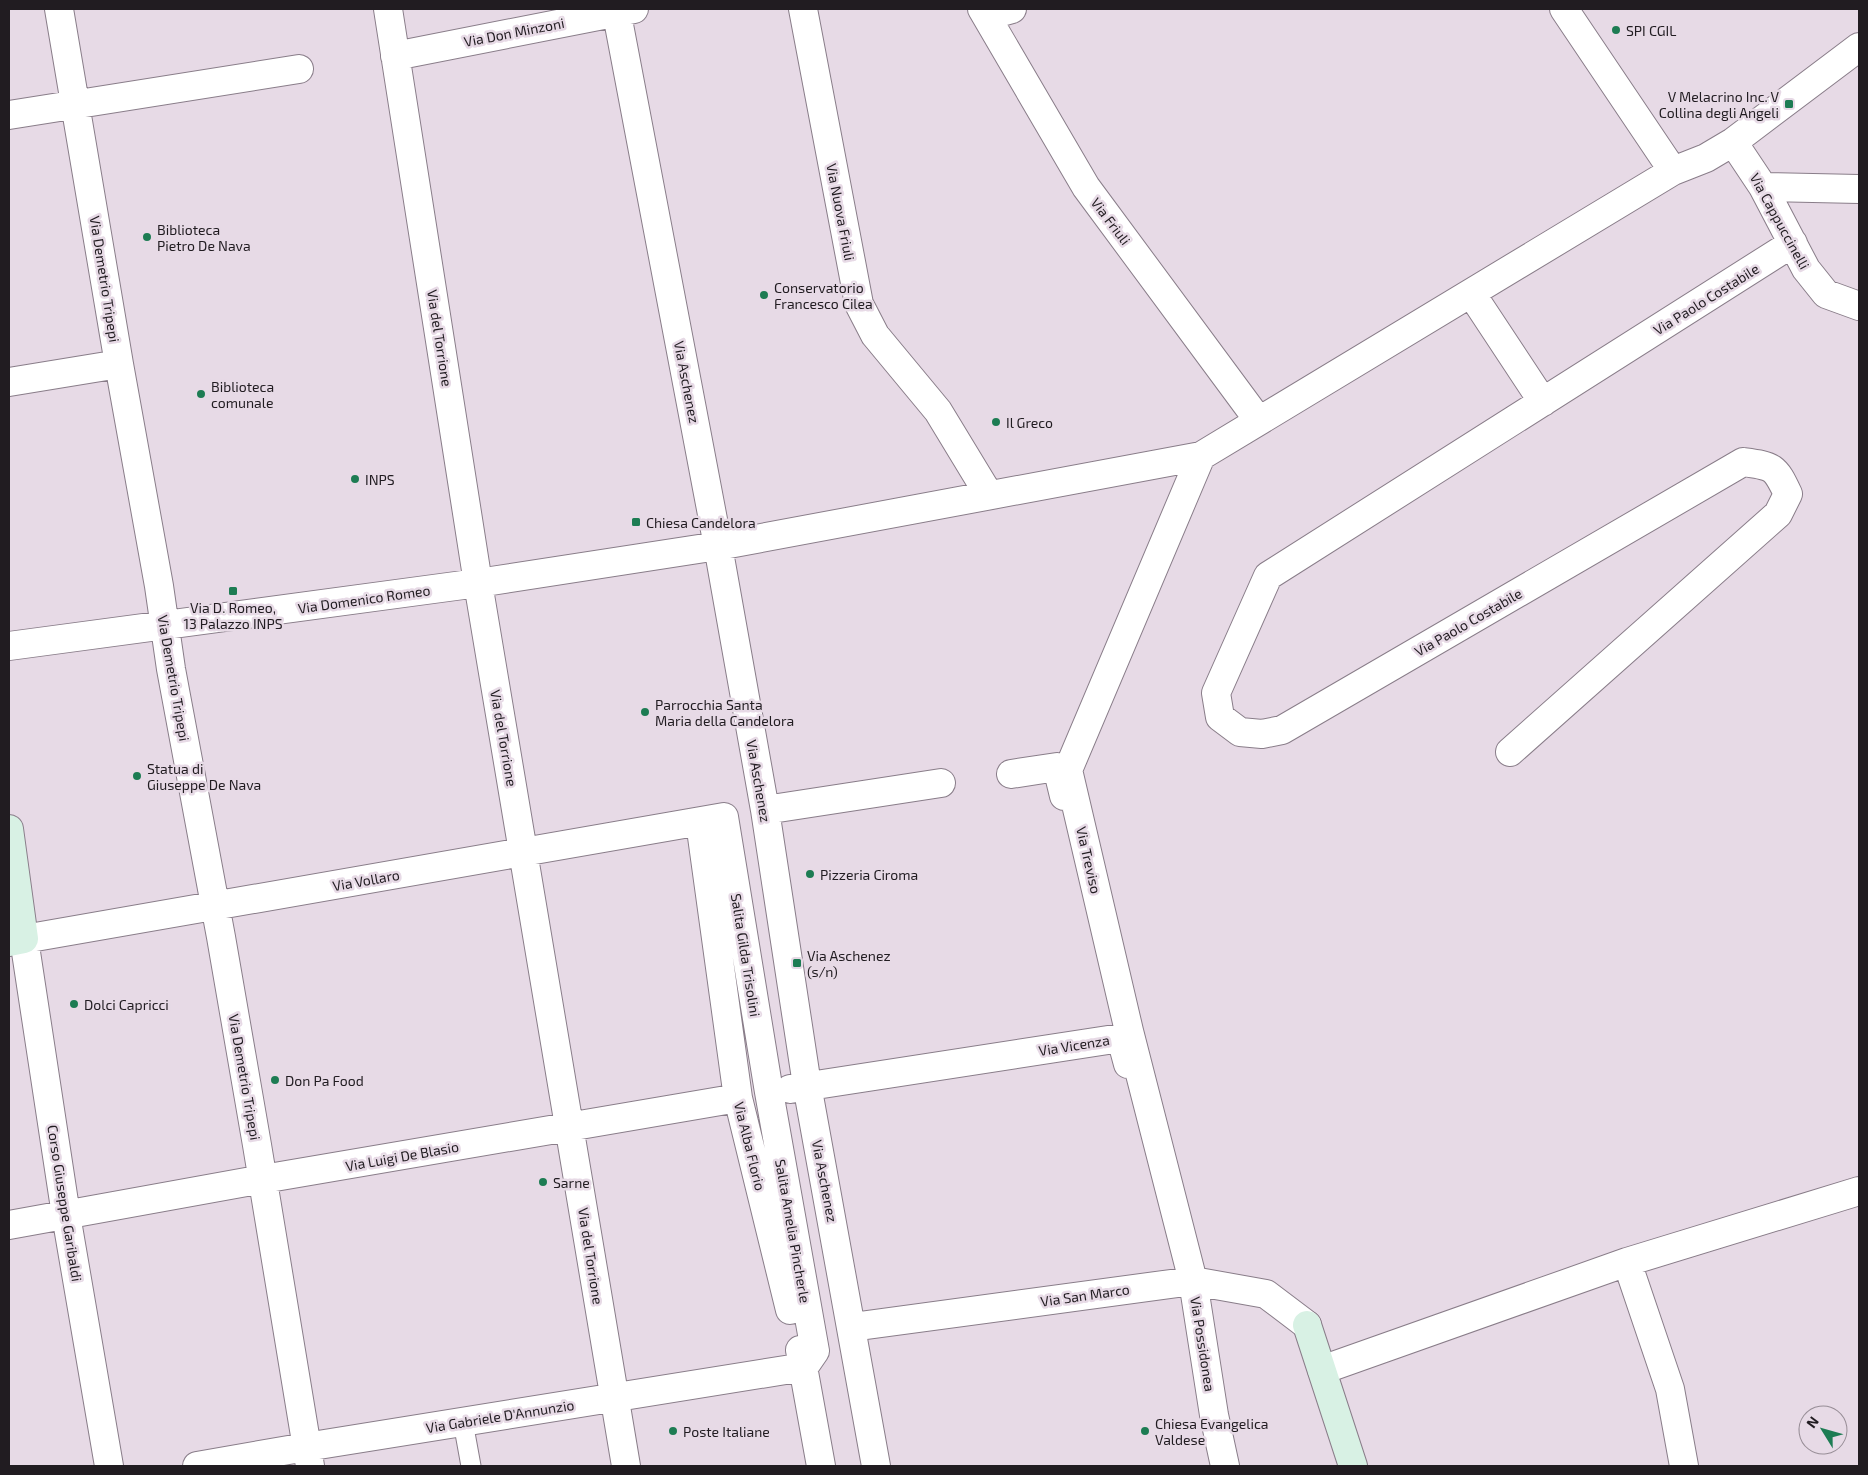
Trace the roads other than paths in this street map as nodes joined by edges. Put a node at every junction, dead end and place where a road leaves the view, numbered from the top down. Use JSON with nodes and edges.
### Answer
{"nodes":[{"id":1,"x":59,"y":9,"type":"edge"},
{"id":2,"x":388,"y":9,"type":"edge"},
{"id":3,"x":803,"y":9,"type":"edge"},
{"id":4,"x":1564,"y":9,"type":"edge"},
{"id":5,"x":622,"y":10,"type":"edge"},
{"id":6,"x":994,"y":11,"type":"edge"},
{"id":7,"x":1859,"y":46,"type":"edge"},
{"id":8,"x":395,"y":56,"type":"junction"},
{"id":9,"x":299,"y":69,"type":"dead end"},
{"id":10,"x":76,"y":104,"type":"junction"},
{"id":11,"x":9,"y":115,"type":"edge"},
{"id":12,"x":1732,"y":142,"type":"junction"},
{"id":13,"x":1673,"y":171,"type":"junction"},
{"id":14,"x":1763,"y":187,"type":"junction"},
{"id":15,"x":1859,"y":189,"type":"edge"},
{"id":16,"x":1793,"y":243,"type":"junction"},
{"id":17,"x":1471,"y":292,"type":"junction"},
{"id":18,"x":1859,"y":306,"type":"edge"},
{"id":19,"x":119,"y":364,"type":"junction"},
{"id":20,"x":9,"y":382,"type":"edge"},
{"id":21,"x":1543,"y":402,"type":"junction"},
{"id":22,"x":1258,"y":420,"type":"junction"},
{"id":23,"x":1201,"y":456,"type":"junction"},
{"id":24,"x":990,"y":495,"type":"junction"},
{"id":25,"x":718,"y":546,"type":"junction"},
{"id":26,"x":478,"y":583,"type":"junction"},
{"id":27,"x":166,"y":626,"type":"junction"},
{"id":28,"x":9,"y":646,"type":"edge"},
{"id":29,"x":1510,"y":752,"type":"dead end"},
{"id":30,"x":1011,"y":774,"type":"dead end"},
{"id":31,"x":941,"y":783,"type":"dead end"},
{"id":32,"x":764,"y":810,"type":"junction"},
{"id":33,"x":712,"y":820,"type":"junction"},
{"id":34,"x":9,"y":829,"type":"edge"},
{"id":35,"x":524,"y":852,"type":"junction"},
{"id":36,"x":216,"y":906,"type":"junction"},
{"id":37,"x":16,"y":941,"type":"edge"},
{"id":38,"x":1120,"y":1038,"type":"junction"},
{"id":39,"x":807,"y":1085,"type":"junction"},
{"id":40,"x":769,"y":1092,"type":"junction"},
{"id":41,"x":738,"y":1098,"type":"junction"},
{"id":42,"x":570,"y":1127,"type":"junction"},
{"id":43,"x":263,"y":1179,"type":"junction"},
{"id":44,"x":1859,"y":1192,"type":"edge"},
{"id":45,"x":66,"y":1215,"type":"junction"},
{"id":46,"x":9,"y":1225,"type":"edge"},
{"id":47,"x":1627,"y":1262,"type":"junction"},
{"id":48,"x":1193,"y":1281,"type":"junction"},
{"id":49,"x":852,"y":1327,"type":"junction"},
{"id":50,"x":804,"y":1367,"type":"junction"},
{"id":51,"x":1322,"y":1370,"type":"junction"},
{"id":52,"x":615,"y":1397,"type":"junction"},
{"id":53,"x":463,"y":1422,"type":"junction"},
{"id":54,"x":308,"y":1457,"type":"edge"},
{"id":55,"x":109,"y":1466,"type":"edge"},
{"id":56,"x":197,"y":1466,"type":"edge"},
{"id":57,"x":471,"y":1466,"type":"edge"},
{"id":58,"x":626,"y":1466,"type":"edge"},
{"id":59,"x":821,"y":1466,"type":"edge"},
{"id":60,"x":876,"y":1466,"type":"edge"},
{"id":61,"x":1225,"y":1466,"type":"edge"},
{"id":62,"x":1353,"y":1466,"type":"edge"},
{"id":63,"x":1684,"y":1466,"type":"edge"}],
"edges":[{"from":1,"to":10,"type":"street","name":"Via Demetrio Tripepi"},
{"from":2,"to":8,"type":"street","name":"Via del Torrione"},
{"from":3,"to":24,"type":"street","name":"Via Nuova Friuli"},
{"from":4,"to":13,"type":"street"},
{"from":5,"to":8,"type":"street","name":"Via Don Minzoni"},
{"from":5,"to":25,"type":"street","name":"Via Aschenez"},
{"from":6,"to":22,"type":"street","name":"Via Friuli"},
{"from":7,"to":12,"type":"street"},
{"from":8,"to":26,"type":"street","name":"Via del Torrione"},
{"from":9,"to":10,"type":"street"},
{"from":10,"to":11,"type":"street"},
{"from":10,"to":19,"type":"street","name":"Via Demetrio Tripepi"},
{"from":12,"to":13,"type":"street"},
{"from":12,"to":14,"type":"street","name":"Via Cappuccinelli"},
{"from":13,"to":17,"type":"street"},
{"from":14,"to":15,"type":"street"},
{"from":14,"to":16,"type":"street","name":"Via Cappuccinelli"},
{"from":16,"to":18,"type":"street","name":"Via Cappuccinelli"},
{"from":16,"to":21,"type":"street","name":"Via Paolo Costabile"},
{"from":17,"to":21,"type":"street"},
{"from":17,"to":22,"type":"street"},
{"from":19,"to":20,"type":"street"},
{"from":19,"to":27,"type":"street","name":"Via Demetrio Tripepi"},
{"from":21,"to":29,"type":"street","name":"Via Paolo Costabile"},
{"from":22,"to":23,"type":"street"},
{"from":23,"to":24,"type":"street","name":"Via Domenico Romeo"},
{"from":23,"to":48,"type":"street","name":"Via Treviso"},
{"from":24,"to":25,"type":"street","name":"Via Domenico Romeo"},
{"from":25,"to":26,"type":"street","name":"Via Domenico Romeo"},
{"from":25,"to":32,"type":"street","name":"Via Aschenez"},
{"from":26,"to":27,"type":"street","name":"Via Domenico Romeo"},
{"from":26,"to":35,"type":"street","name":"Via del Torrione"},
{"from":27,"to":28,"type":"street","name":"Via Domenico Romeo"},
{"from":27,"to":36,"type":"street","name":"Via Demetrio Tripepi"},
{"from":30,"to":38,"type":"street"},
{"from":31,"to":32,"type":"street"},
{"from":32,"to":39,"type":"street","name":"Via Aschenez"},
{"from":33,"to":35,"type":"street","name":"Via Vollaro"},
{"from":33,"to":40,"type":"street","name":"Salita Gilda Trisolini"},
{"from":33,"to":41,"type":"street","name":"Via Alba Florio"},
{"from":34,"to":37,"type":"street"},
{"from":35,"to":36,"type":"street","name":"Via Vollaro"},
{"from":35,"to":42,"type":"street","name":"Via del Torrione"},
{"from":36,"to":37,"type":"street","name":"Via Vollaro"},
{"from":36,"to":43,"type":"street","name":"Via Demetrio Tripepi"},
{"from":37,"to":45,"type":"street","name":"Corso Giuseppe Garibaldi"},
{"from":38,"to":39,"type":"street","name":"Via Vicenza"},
{"from":38,"to":48,"type":"street","name":"Via Vicenza"},
{"from":39,"to":40,"type":"street","name":"Via Vicenza"},
{"from":39,"to":49,"type":"street","name":"Via Aschenez"},
{"from":40,"to":50,"type":"street","name":"Salita Amelia Pincherle"},
{"from":41,"to":42,"type":"street","name":"Via Luigi De Blasio"},
{"from":41,"to":50,"type":"street","name":"Via Alba Florio"},
{"from":42,"to":43,"type":"street","name":"Via Luigi De Blasio"},
{"from":42,"to":52,"type":"street","name":"Via del Torrione"},
{"from":43,"to":45,"type":"street","name":"Via Luigi De Blasio"},
{"from":43,"to":54,"type":"street","name":"Via Demetrio Tripepi"},
{"from":44,"to":47,"type":"street"},
{"from":45,"to":46,"type":"street","name":"Via Luigi De Blasio"},
{"from":45,"to":55,"type":"street","name":"Corso Giuseppe Garibaldi"},
{"from":47,"to":51,"type":"street"},
{"from":47,"to":63,"type":"street"},
{"from":48,"to":49,"type":"street","name":"Via San Marco"},
{"from":48,"to":51,"type":"street","name":"Via San Marco"},
{"from":48,"to":61,"type":"street","name":"Via Possidonea"},
{"from":49,"to":60,"type":"street","name":"Via Aschenez"},
{"from":50,"to":52,"type":"street","name":"Via Gabriele D'Annunzio"},
{"from":50,"to":59,"type":"street","name":"Via Alba Florio"},
{"from":51,"to":62,"type":"street"},
{"from":52,"to":53,"type":"street","name":"Via Gabriele D'Annunzio"},
{"from":52,"to":58,"type":"street","name":"Via del Torrione"},
{"from":53,"to":54,"type":"street","name":"Via Gabriele D'Annunzio"},
{"from":53,"to":57,"type":"lane"},
{"from":54,"to":56,"type":"street","name":"Via Gabriele D'Annunzio"}]}
